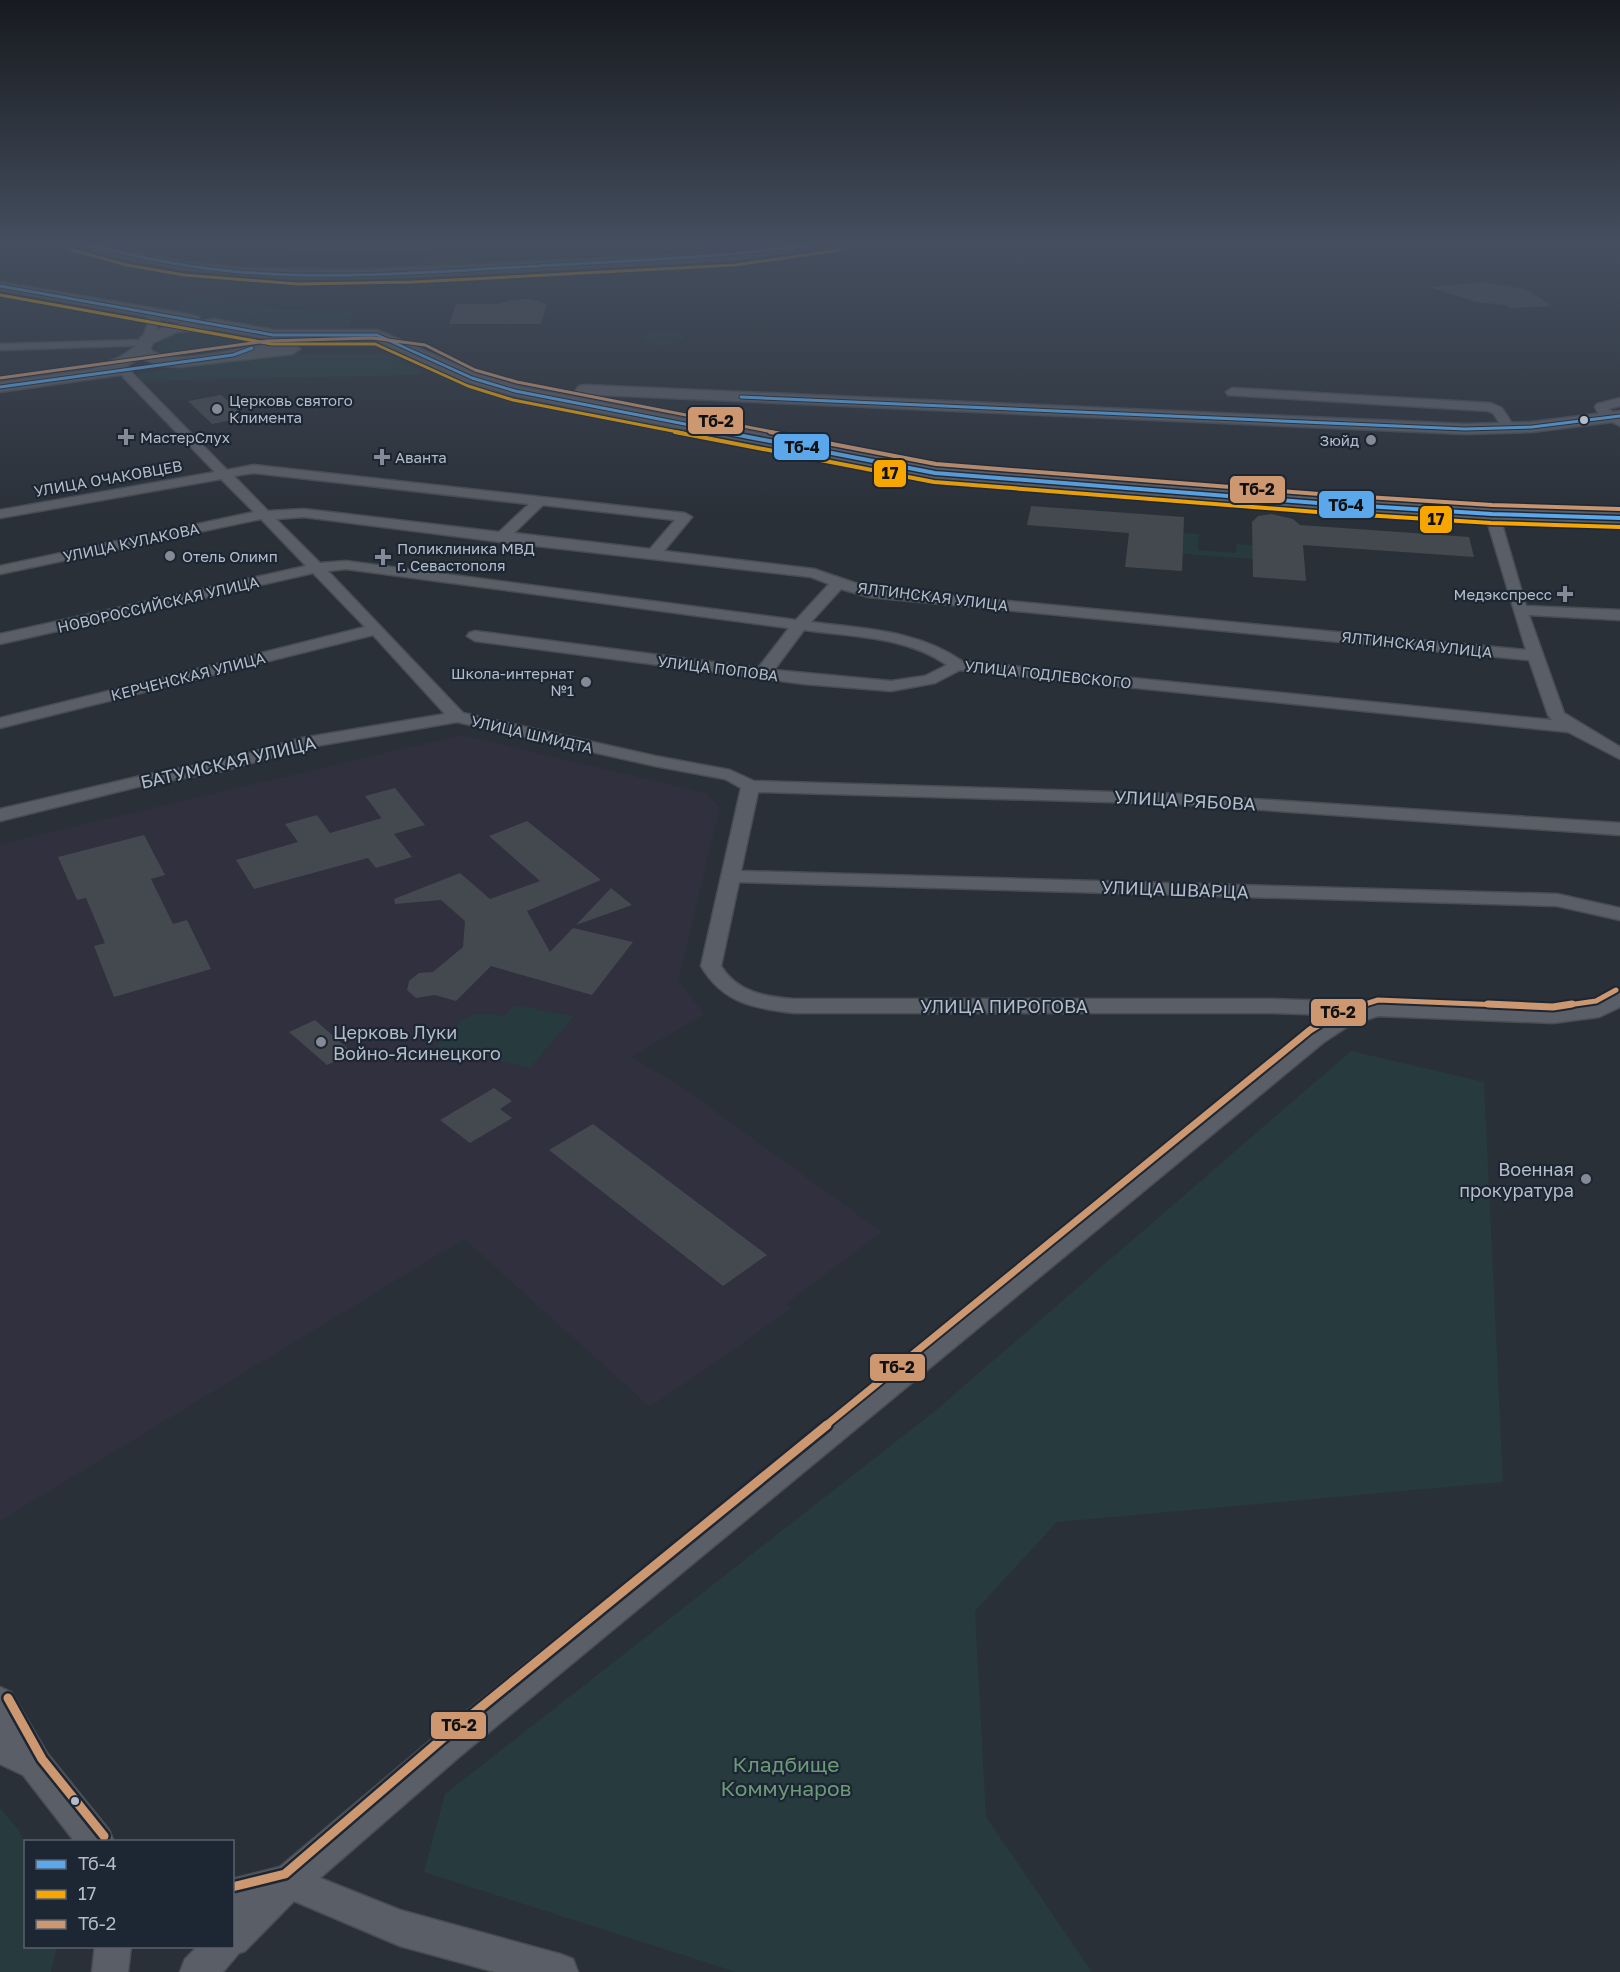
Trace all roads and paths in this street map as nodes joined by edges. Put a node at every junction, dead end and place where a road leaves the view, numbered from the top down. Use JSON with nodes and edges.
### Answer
{"nodes":[{"id":1,"x":149,"y":333,"type":"edge"},
{"id":2,"x":165,"y":333,"type":"edge"},
{"id":3,"x":254,"y":333,"type":"edge"},
{"id":4,"x":260,"y":333,"type":"edge"},
{"id":5,"x":144,"y":344,"type":"junction"},
{"id":6,"x":0,"y":347,"type":"edge"},
{"id":7,"x":423,"y":354,"type":"junction"},
{"id":8,"x":233,"y":355,"type":"junction"},
{"id":9,"x":184,"y":362,"type":"junction"},
{"id":10,"x":126,"y":370,"type":"junction"},
{"id":11,"x":99,"y":372,"type":"junction"},
{"id":12,"x":472,"y":378,"type":"junction"},
{"id":13,"x":0,"y":387,"type":"edge"},
{"id":14,"x":1232,"y":392,"type":"dead end"},
{"id":15,"x":1620,"y":402,"type":"edge"},
{"id":16,"x":1617,"y":418,"type":"edge"},
{"id":17,"x":1509,"y":428,"type":"junction"},
{"id":18,"x":222,"y":473,"type":"junction"},
{"id":19,"x":541,"y":500,"type":"junction"},
{"id":20,"x":0,"y":514,"type":"edge"},
{"id":21,"x":1492,"y":514,"type":"junction"},
{"id":22,"x":262,"y":515,"type":"junction"},
{"id":23,"x":1620,"y":518,"type":"edge"},
{"id":24,"x":501,"y":538,"type":"junction"},
{"id":25,"x":654,"y":554,"type":"junction"},
{"id":26,"x":316,"y":568,"type":"junction"},
{"id":27,"x":0,"y":570,"type":"edge"},
{"id":28,"x":838,"y":583,"type":"junction"},
{"id":29,"x":1520,"y":610,"type":"junction"},
{"id":30,"x":1620,"y":615,"type":"edge"},
{"id":31,"x":800,"y":625,"type":"junction"},
{"id":32,"x":376,"y":629,"type":"junction"},
{"id":33,"x":475,"y":636,"type":"dead end"},
{"id":34,"x":0,"y":639,"type":"edge"},
{"id":35,"x":1536,"y":656,"type":"junction"},
{"id":36,"x":958,"y":664,"type":"junction"},
{"id":37,"x":763,"y":673,"type":"junction"},
{"id":38,"x":457,"y":717,"type":"junction"},
{"id":39,"x":0,"y":723,"type":"edge"},
{"id":40,"x":1572,"y":727,"type":"junction"},
{"id":41,"x":1620,"y":754,"type":"edge"},
{"id":42,"x":750,"y":786,"type":"junction"},
{"id":43,"x":0,"y":815,"type":"edge"},
{"id":44,"x":1620,"y":830,"type":"edge"},
{"id":45,"x":729,"y":876,"type":"junction"},
{"id":46,"x":1620,"y":914,"type":"edge"},
{"id":47,"x":1620,"y":998,"type":"edge"},
{"id":48,"x":1272,"y":1006,"type":"junction"},
{"id":49,"x":1380,"y":1009,"type":"junction"},
{"id":50,"x":1316,"y":1037,"type":"junction"},
{"id":51,"x":0,"y":1702,"type":"edge"},
{"id":52,"x":0,"y":1748,"type":"edge"},
{"id":53,"x":35,"y":1764,"type":"junction"},
{"id":54,"x":95,"y":1840,"type":"edge"},
{"id":55,"x":289,"y":1882,"type":"junction"},
{"id":56,"x":234,"y":1896,"type":"edge"},
{"id":57,"x":234,"y":1936,"type":"edge"},
{"id":58,"x":113,"y":1948,"type":"edge"},
{"id":59,"x":223,"y":1948,"type":"edge"},
{"id":60,"x":110,"y":1972,"type":"edge"},
{"id":61,"x":198,"y":1972,"type":"edge"},
{"id":62,"x":560,"y":1972,"type":"edge"}],
"edges":[{"from":1,"to":5,"type":"street"},
{"from":2,"to":5,"type":"main road"},
{"from":3,"to":8,"type":"main road"},
{"from":4,"to":7,"type":"main road"},
{"from":5,"to":6,"type":"street"},
{"from":5,"to":9,"type":"main road"},
{"from":5,"to":11,"type":"main road"},
{"from":7,"to":8,"type":"main road"},
{"from":7,"to":12,"type":"main road"},
{"from":8,"to":9,"type":"main road"},
{"from":9,"to":10,"type":"main road"},
{"from":10,"to":11,"type":"main road"},
{"from":10,"to":18,"type":"street","name":"УЛИЦА ШМИДТА"},
{"from":11,"to":13,"type":"main road"},
{"from":12,"to":17,"type":"main road"},
{"from":12,"to":21,"type":"main road"},
{"from":14,"to":17,"type":"street"},
{"from":15,"to":16,"type":"street"},
{"from":16,"to":17,"type":"main road"},
{"from":18,"to":19,"type":"street","name":"УЛИЦА ОЧАКОВЦЕВ"},
{"from":18,"to":20,"type":"street","name":"УЛИЦА ОЧАКОВЦЕВ"},
{"from":18,"to":22,"type":"street","name":"УЛИЦА ШМИДТА"},
{"from":19,"to":24,"type":"street"},
{"from":19,"to":25,"type":"street","name":"УЛИЦА ОЧАКОВЦЕВ"},
{"from":21,"to":23,"type":"main road"},
{"from":21,"to":29,"type":"street"},
{"from":22,"to":24,"type":"street","name":"ЯЛТИНСКАЯ УЛИЦА"},
{"from":22,"to":26,"type":"street","name":"УЛИЦА ШМИДТА"},
{"from":22,"to":27,"type":"street","name":"УЛИЦА КУЛАКОВА"},
{"from":24,"to":25,"type":"street","name":"ЯЛТИНСКАЯ УЛИЦА"},
{"from":25,"to":28,"type":"street","name":"ЯЛТИНСКАЯ УЛИЦА"},
{"from":26,"to":31,"type":"street","name":"УЛИЦА ГОДЛЕВСКОГО"},
{"from":26,"to":32,"type":"street","name":"УЛИЦА ШМИДТА"},
{"from":26,"to":34,"type":"street","name":"НОВОРОССИЙСКАЯ УЛИЦА"},
{"from":28,"to":31,"type":"street"},
{"from":28,"to":35,"type":"street","name":"ЯЛТИНСКАЯ УЛИЦА"},
{"from":29,"to":30,"type":"street"},
{"from":29,"to":35,"type":"street"},
{"from":31,"to":36,"type":"street","name":"УЛИЦА ГОДЛЕВСКОГО"},
{"from":31,"to":37,"type":"street"},
{"from":32,"to":38,"type":"street","name":"УЛИЦА ШМИДТА"},
{"from":32,"to":39,"type":"street","name":"КЕРЧЕНСКАЯ УЛИЦА"},
{"from":33,"to":37,"type":"street","name":"УЛИЦА ПОПОВА"},
{"from":35,"to":40,"type":"street"},
{"from":36,"to":37,"type":"street","name":"УЛИЦА ПОПОВА"},
{"from":36,"to":40,"type":"street","name":"УЛИЦА ГОДЛЕВСКОГО"},
{"from":38,"to":42,"type":"street","name":"УЛИЦА ШМИДТА"},
{"from":38,"to":43,"type":"street","name":"БАТУМСКАЯ УЛИЦА"},
{"from":40,"to":41,"type":"street"},
{"from":42,"to":44,"type":"street","name":"УЛИЦА РЯБОВА"},
{"from":42,"to":45,"type":"street"},
{"from":45,"to":46,"type":"street","name":"УЛИЦА ШВАРЦА"},
{"from":45,"to":48,"type":"street","name":"УЛИЦА ПИРОГОВА"},
{"from":47,"to":49,"type":"street","name":"УЛИЦА ПИРОГОВА"},
{"from":48,"to":49,"type":"street","name":"УЛИЦА ПИРОГОВА"},
{"from":48,"to":50,"type":"street","name":"УЛИЦА ПИРОГОВА"},
{"from":49,"to":50,"type":"street"},
{"from":50,"to":55,"type":"street"},
{"from":51,"to":53,"type":"street"},
{"from":52,"to":53,"type":"street"},
{"from":53,"to":54,"type":"street"},
{"from":55,"to":56,"type":"street"},
{"from":55,"to":57,"type":"street"},
{"from":55,"to":62,"type":"street"},
{"from":58,"to":60,"type":"street"},
{"from":59,"to":61,"type":"street"}]}
